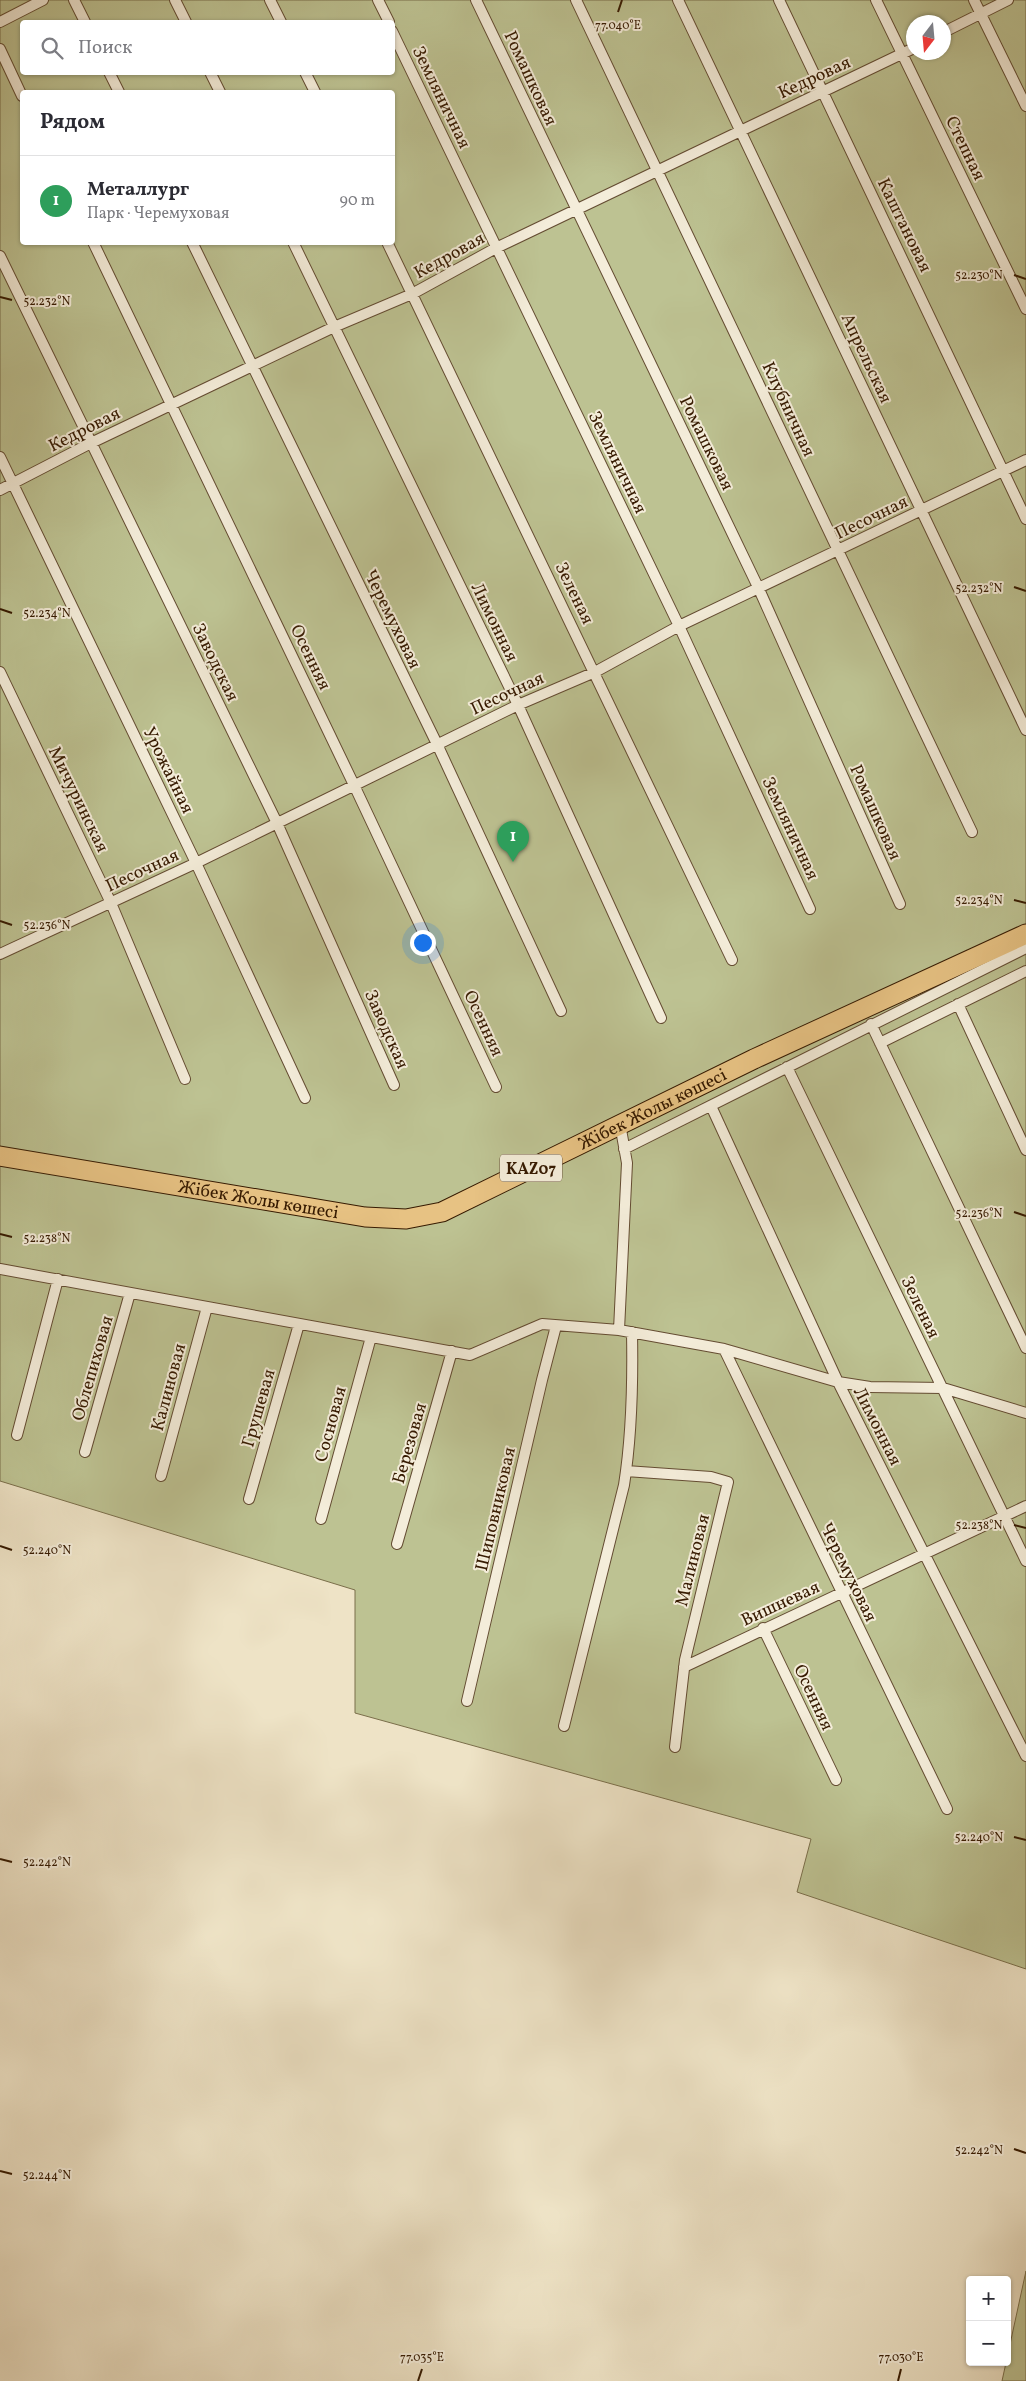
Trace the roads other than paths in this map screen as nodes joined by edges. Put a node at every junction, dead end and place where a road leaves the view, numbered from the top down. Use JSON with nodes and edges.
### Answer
{"nodes":[{"id":1,"x":43,"y":0,"type":"edge"},
{"id":2,"x":74,"y":0,"type":"edge"},
{"id":3,"x":175,"y":0,"type":"edge"},
{"id":4,"x":270,"y":0,"type":"edge"},
{"id":5,"x":378,"y":0,"type":"edge"},
{"id":6,"x":476,"y":0,"type":"edge"},
{"id":7,"x":576,"y":0,"type":"edge"},
{"id":8,"x":678,"y":0,"type":"edge"},
{"id":9,"x":779,"y":0,"type":"edge"},
{"id":10,"x":876,"y":0,"type":"edge"},
{"id":11,"x":974,"y":0,"type":"edge"},
{"id":12,"x":1008,"y":0,"type":"edge"},
{"id":13,"x":981,"y":13,"type":"junction"},
{"id":14,"x":84,"y":20,"type":"edge"},
{"id":15,"x":185,"y":20,"type":"edge"},
{"id":16,"x":280,"y":20,"type":"edge"},
{"id":17,"x":387,"y":20,"type":"edge"},
{"id":18,"x":0,"y":22,"type":"edge"},
{"id":19,"x":951,"y":28,"type":"edge"},
{"id":20,"x":395,"y":37,"type":"edge"},
{"id":21,"x":0,"y":49,"type":"edge"},
{"id":22,"x":906,"y":52,"type":"edge"},
{"id":23,"x":902,"y":54,"type":"junction"},
{"id":24,"x":111,"y":75,"type":"edge"},
{"id":25,"x":212,"y":75,"type":"edge"},
{"id":26,"x":306,"y":75,"type":"edge"},
{"id":27,"x":118,"y":90,"type":"edge"},
{"id":28,"x":219,"y":90,"type":"edge"},
{"id":29,"x":314,"y":90,"type":"edge"},
{"id":30,"x":823,"y":91,"type":"junction"},
{"id":31,"x":20,"y":92,"type":"edge"},
{"id":32,"x":1026,"y":106,"type":"edge"},
{"id":33,"x":741,"y":130,"type":"junction"},
{"id":34,"x":657,"y":170,"type":"junction"},
{"id":35,"x":576,"y":209,"type":"junction"},
{"id":36,"x":94,"y":245,"type":"edge"},
{"id":37,"x":193,"y":245,"type":"edge"},
{"id":38,"x":294,"y":245,"type":"edge"},
{"id":39,"x":388,"y":245,"type":"edge"},
{"id":40,"x":496,"y":248,"type":"junction"},
{"id":41,"x":0,"y":256,"type":"edge"},
{"id":42,"x":412,"y":294,"type":"junction"},
{"id":43,"x":1026,"y":309,"type":"edge"},
{"id":44,"x":334,"y":327,"type":"junction"},
{"id":45,"x":252,"y":366,"type":"junction"},
{"id":46,"x":171,"y":404,"type":"junction"},
{"id":47,"x":91,"y":443,"type":"junction"},
{"id":48,"x":0,"y":457,"type":"edge"},
{"id":49,"x":1026,"y":460,"type":"edge"},
{"id":50,"x":1004,"y":470,"type":"junction"},
{"id":51,"x":13,"y":484,"type":"junction"},
{"id":52,"x":0,"y":490,"type":"edge"},
{"id":53,"x":921,"y":510,"type":"junction"},
{"id":54,"x":1026,"y":519,"type":"edge"},
{"id":55,"x":838,"y":550,"type":"junction"},
{"id":56,"x":758,"y":587,"type":"junction"},
{"id":57,"x":679,"y":626,"type":"junction"},
{"id":58,"x":0,"y":672,"type":"edge"},
{"id":59,"x":596,"y":672,"type":"junction"},
{"id":60,"x":518,"y":705,"type":"junction"},
{"id":61,"x":1026,"y":730,"type":"edge"},
{"id":62,"x":436,"y":744,"type":"junction"},
{"id":63,"x":354,"y":785,"type":"junction"},
{"id":64,"x":277,"y":823,"type":"junction"},
{"id":65,"x":972,"y":832,"type":"dead end"},
{"id":66,"x":196,"y":863,"type":"junction"},
{"id":67,"x":112,"y":902,"type":"junction"},
{"id":68,"x":900,"y":904,"type":"dead end"},
{"id":69,"x":810,"y":909,"type":"dead end"},
{"id":70,"x":1026,"y":934,"type":"edge"},
{"id":71,"x":1026,"y":948,"type":"edge"},
{"id":72,"x":0,"y":954,"type":"edge"},
{"id":73,"x":732,"y":960,"type":"dead end"},
{"id":74,"x":1026,"y":970,"type":"edge"},
{"id":75,"x":958,"y":1004,"type":"junction"},
{"id":76,"x":561,"y":1011,"type":"dead end"},
{"id":77,"x":661,"y":1018,"type":"dead end"},
{"id":78,"x":871,"y":1024,"type":"junction"},
{"id":79,"x":880,"y":1043,"type":"junction"},
{"id":80,"x":787,"y":1067,"type":"junction"},
{"id":81,"x":185,"y":1079,"type":"dead end"},
{"id":82,"x":394,"y":1085,"type":"dead end"},
{"id":83,"x":496,"y":1086,"type":"dead end"},
{"id":84,"x":305,"y":1098,"type":"dead end"},
{"id":85,"x":711,"y":1106,"type":"junction"},
{"id":86,"x":620,"y":1124,"type":"junction"},
{"id":87,"x":624,"y":1149,"type":"junction"},
{"id":88,"x":1026,"y":1150,"type":"edge"},
{"id":89,"x":0,"y":1156,"type":"edge"},
{"id":90,"x":0,"y":1269,"type":"edge"},
{"id":91,"x":58,"y":1279,"type":"junction"},
{"id":92,"x":130,"y":1293,"type":"junction"},
{"id":93,"x":207,"y":1307,"type":"junction"},
{"id":94,"x":299,"y":1324,"type":"junction"},
{"id":95,"x":556,"y":1326,"type":"junction"},
{"id":96,"x":619,"y":1330,"type":"junction"},
{"id":97,"x":632,"y":1332,"type":"junction"},
{"id":98,"x":370,"y":1337,"type":"junction"},
{"id":99,"x":1026,"y":1348,"type":"edge"},
{"id":100,"x":724,"y":1349,"type":"junction"},
{"id":101,"x":452,"y":1351,"type":"junction"},
{"id":102,"x":838,"y":1382,"type":"junction"},
{"id":103,"x":943,"y":1388,"type":"junction"},
{"id":104,"x":1026,"y":1413,"type":"edge"},
{"id":105,"x":17,"y":1435,"type":"dead end"},
{"id":106,"x":85,"y":1452,"type":"dead end"},
{"id":107,"x":626,"y":1471,"type":"junction"},
{"id":108,"x":161,"y":1476,"type":"dead end"},
{"id":109,"x":249,"y":1500,"type":"dead end"},
{"id":110,"x":1026,"y":1506,"type":"edge"},
{"id":111,"x":1004,"y":1516,"type":"junction"},
{"id":112,"x":321,"y":1519,"type":"dead end"},
{"id":113,"x":398,"y":1544,"type":"dead end"},
{"id":114,"x":924,"y":1552,"type":"junction"},
{"id":115,"x":1026,"y":1561,"type":"edge"},
{"id":116,"x":841,"y":1593,"type":"junction"},
{"id":117,"x":763,"y":1628,"type":"junction"},
{"id":118,"x":684,"y":1667,"type":"junction"},
{"id":119,"x":467,"y":1701,"type":"dead end"},
{"id":120,"x":564,"y":1726,"type":"dead end"},
{"id":121,"x":675,"y":1747,"type":"dead end"},
{"id":122,"x":1026,"y":1756,"type":"edge"},
{"id":123,"x":836,"y":1780,"type":"dead end"},
{"id":124,"x":946,"y":1809,"type":"dead end"}],
"edges":[{"from":1,"to":18,"type":"street"},
{"from":2,"to":14,"type":"street"},
{"from":3,"to":15,"type":"street"},
{"from":4,"to":16,"type":"street"},
{"from":5,"to":17,"type":"street"},
{"from":6,"to":35,"type":"street","name":"Ромашковая"},
{"from":7,"to":34,"type":"street","name":"Клубничная"},
{"from":8,"to":33,"type":"street","name":"Апрельская"},
{"from":9,"to":30,"type":"street","name":"Каштановая"},
{"from":10,"to":23,"type":"street","name":"Степная"},
{"from":11,"to":13,"type":"street"},
{"from":12,"to":13,"type":"street"},
{"from":13,"to":19,"type":"street"},
{"from":13,"to":32,"type":"street"},
{"from":20,"to":40,"type":"street","name":"Земляничная"},
{"from":21,"to":31,"type":"street"},
{"from":22,"to":23,"type":"street","name":"Кедровая"},
{"from":23,"to":30,"type":"street","name":"Кедровая"},
{"from":23,"to":43,"type":"street","name":"Степная"},
{"from":24,"to":27,"type":"street"},
{"from":25,"to":28,"type":"street"},
{"from":26,"to":29,"type":"street"},
{"from":30,"to":33,"type":"street","name":"Кедровая"},
{"from":30,"to":50,"type":"street","name":"Каштановая"},
{"from":33,"to":34,"type":"street","name":"Кедровая"},
{"from":33,"to":53,"type":"street","name":"Апрельская"},
{"from":34,"to":35,"type":"street","name":"Кедровая"},
{"from":34,"to":55,"type":"street","name":"Клубничная"},
{"from":35,"to":40,"type":"street","name":"Кедровая"},
{"from":35,"to":56,"type":"street","name":"Ромашковая"},
{"from":36,"to":46,"type":"street","name":"Осенняя"},
{"from":37,"to":45,"type":"street","name":"Черемуховая"},
{"from":38,"to":44,"type":"street","name":"Лимонная"},
{"from":39,"to":42,"type":"street","name":"Зеленая"},
{"from":40,"to":42,"type":"street","name":"Кедровая"},
{"from":40,"to":57,"type":"street","name":"Земляничная"},
{"from":41,"to":47,"type":"street","name":"Заводская"},
{"from":42,"to":44,"type":"street","name":"Кедровая"},
{"from":42,"to":59,"type":"street","name":"Зеленая"},
{"from":44,"to":45,"type":"street","name":"Кедровая"},
{"from":44,"to":60,"type":"street","name":"Лимонная"},
{"from":45,"to":46,"type":"street","name":"Кедровая"},
{"from":45,"to":62,"type":"street","name":"Черемуховая"},
{"from":46,"to":47,"type":"street","name":"Кедровая"},
{"from":46,"to":63,"type":"street","name":"Осенняя"},
{"from":47,"to":51,"type":"street","name":"Кедровая"},
{"from":47,"to":64,"type":"street","name":"Заводская"},
{"from":48,"to":51,"type":"street","name":"Урожайная"},
{"from":49,"to":50,"type":"street","name":"Песочная"},
{"from":50,"to":53,"type":"street","name":"Песочная"},
{"from":50,"to":54,"type":"street","name":"Каштановая"},
{"from":51,"to":52,"type":"street","name":"Кедровая"},
{"from":51,"to":66,"type":"street","name":"Урожайная"},
{"from":53,"to":55,"type":"street","name":"Песочная"},
{"from":53,"to":61,"type":"street","name":"Апрельская"},
{"from":55,"to":56,"type":"street","name":"Песочная"},
{"from":55,"to":65,"type":"street","name":"Клубничная"},
{"from":56,"to":57,"type":"street","name":"Песочная"},
{"from":56,"to":68,"type":"street","name":"Ромашковая"},
{"from":57,"to":59,"type":"street","name":"Песочная"},
{"from":57,"to":69,"type":"street","name":"Земляничная"},
{"from":58,"to":67,"type":"street","name":"Мичуринская"},
{"from":59,"to":60,"type":"street","name":"Песочная"},
{"from":59,"to":73,"type":"street","name":"Зеленая"},
{"from":60,"to":62,"type":"street","name":"Песочная"},
{"from":60,"to":77,"type":"street","name":"Лимонная"},
{"from":62,"to":63,"type":"street","name":"Песочная"},
{"from":62,"to":76,"type":"street","name":"Черемуховая"},
{"from":63,"to":64,"type":"street","name":"Песочная"},
{"from":63,"to":83,"type":"street","name":"Осенняя"},
{"from":64,"to":66,"type":"street","name":"Песочная"},
{"from":64,"to":82,"type":"street","name":"Заводская"},
{"from":66,"to":67,"type":"street","name":"Песочная"},
{"from":66,"to":84,"type":"street","name":"Урожайная"},
{"from":67,"to":72,"type":"street","name":"Песочная"},
{"from":67,"to":81,"type":"street","name":"Мичуринская"},
{"from":70,"to":86,"type":"highway","name":"Жібек Жолы көшесі","number":"KAZ07"},
{"from":71,"to":78,"type":"street"},
{"from":74,"to":75,"type":"street"},
{"from":75,"to":79,"type":"street"},
{"from":75,"to":88,"type":"street"},
{"from":78,"to":79,"type":"street"},
{"from":78,"to":80,"type":"street"},
{"from":79,"to":99,"type":"street"},
{"from":80,"to":85,"type":"street"},
{"from":80,"to":103,"type":"street","name":"Зеленая"},
{"from":85,"to":87,"type":"street"},
{"from":85,"to":102,"type":"street","name":"Лимонная"},
{"from":86,"to":87,"type":"street"},
{"from":86,"to":89,"type":"highway","name":"Жібек Жолы көшесі","number":"KAZ07"},
{"from":87,"to":96,"type":"street"},
{"from":90,"to":91,"type":"street"},
{"from":91,"to":92,"type":"street"},
{"from":91,"to":105,"type":"street"},
{"from":92,"to":93,"type":"street"},
{"from":92,"to":106,"type":"street","name":"Облепиховая"},
{"from":93,"to":94,"type":"street"},
{"from":93,"to":108,"type":"street","name":"Калиновая"},
{"from":94,"to":98,"type":"street"},
{"from":94,"to":109,"type":"street","name":"Грушевая"},
{"from":95,"to":96,"type":"street"},
{"from":95,"to":101,"type":"street"},
{"from":95,"to":119,"type":"street","name":"Шиповниковая"},
{"from":96,"to":97,"type":"street"},
{"from":97,"to":100,"type":"street"},
{"from":97,"to":107,"type":"street"},
{"from":98,"to":101,"type":"street"},
{"from":98,"to":112,"type":"street","name":"Сосновая"},
{"from":100,"to":102,"type":"street"},
{"from":100,"to":116,"type":"street","name":"Черемуховая"},
{"from":101,"to":113,"type":"street","name":"Березовая"},
{"from":102,"to":103,"type":"street"},
{"from":102,"to":114,"type":"street","name":"Лимонная"},
{"from":103,"to":104,"type":"street"},
{"from":103,"to":111,"type":"street","name":"Зеленая"},
{"from":107,"to":118,"type":"street","name":"Малиновая"},
{"from":107,"to":120,"type":"street"},
{"from":110,"to":111,"type":"street","name":"Вишневая"},
{"from":111,"to":114,"type":"street","name":"Вишневая"},
{"from":111,"to":115,"type":"street","name":"Зеленая"},
{"from":114,"to":116,"type":"street","name":"Вишневая"},
{"from":114,"to":122,"type":"street","name":"Лимонная"},
{"from":116,"to":117,"type":"street","name":"Вишневая"},
{"from":116,"to":124,"type":"street","name":"Черемуховая"},
{"from":117,"to":118,"type":"street","name":"Вишневая"},
{"from":117,"to":123,"type":"street","name":"Осенняя"},
{"from":118,"to":121,"type":"street","name":"Малиновая"}]}
